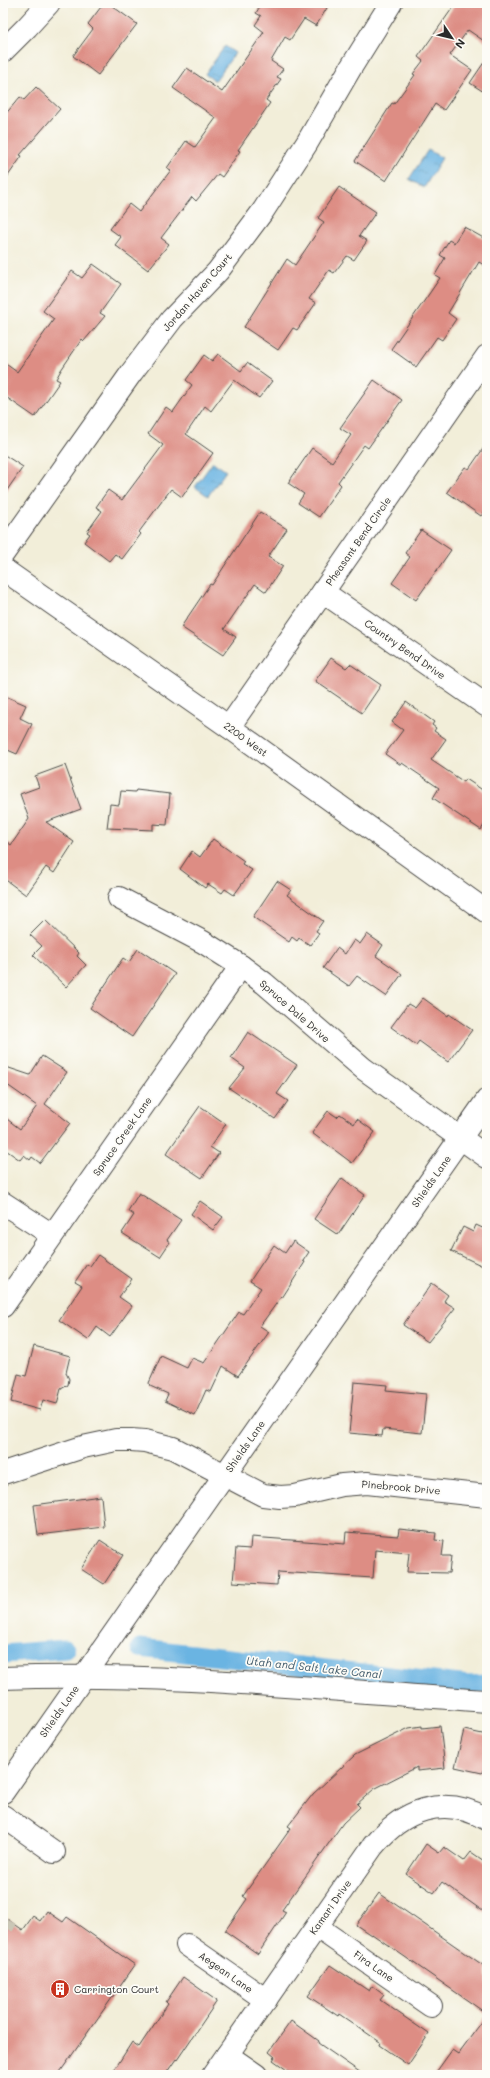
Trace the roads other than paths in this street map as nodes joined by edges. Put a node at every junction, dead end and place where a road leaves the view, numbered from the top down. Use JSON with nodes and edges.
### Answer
{"nodes":[{"id":1,"x":49,"y":3,"type":"edge"},
{"id":2,"x":391,"y":3,"type":"edge"},
{"id":3,"x":3,"y":51,"type":"edge"},
{"id":4,"x":487,"y":356,"type":"edge"},
{"id":5,"x":3,"y":554,"type":"edge"},
{"id":6,"x":3,"y":570,"type":"edge"},
{"id":7,"x":323,"y":592,"type":"junction"},
{"id":8,"x":487,"y":706,"type":"edge"},
{"id":9,"x":229,"y":726,"type":"junction"},
{"id":10,"x":120,"y":898,"type":"dead end"},
{"id":11,"x":487,"y":912,"type":"edge"},
{"id":12,"x":241,"y":966,"type":"junction"},
{"id":13,"x":487,"y":1100,"type":"edge"},
{"id":14,"x":461,"y":1138,"type":"junction"},
{"id":15,"x":487,"y":1157,"type":"edge"},
{"id":16,"x":3,"y":1203,"type":"edge"},
{"id":17,"x":52,"y":1235,"type":"junction"},
{"id":18,"x":3,"y":1306,"type":"edge"},
{"id":19,"x":3,"y":1473,"type":"edge"},
{"id":20,"x":225,"y":1474,"type":"junction"},
{"id":21,"x":487,"y":1496,"type":"edge"},
{"id":22,"x":83,"y":1676,"type":"junction"},
{"id":23,"x":3,"y":1678,"type":"edge"},
{"id":24,"x":487,"y":1701,"type":"edge"},
{"id":25,"x":3,"y":1792,"type":"edge"},
{"id":26,"x":3,"y":1816,"type":"edge"},
{"id":27,"x":487,"y":1819,"type":"edge"},
{"id":28,"x":54,"y":1852,"type":"dead end"},
{"id":29,"x":317,"y":1927,"type":"junction"},
{"id":30,"x":187,"y":1945,"type":"dead end"},
{"id":31,"x":266,"y":2000,"type":"junction"},
{"id":32,"x":432,"y":2006,"type":"dead end"},
{"id":33,"x":227,"y":2055,"type":"junction"},
{"id":34,"x":213,"y":2075,"type":"edge"},
{"id":35,"x":256,"y":2075,"type":"edge"}],
"edges":[{"from":1,"to":3,"type":"street"},
{"from":2,"to":5,"type":"street","name":"Jordan Haven Court"},
{"from":4,"to":7,"type":"street","name":"Pheasant Bend Circle"},
{"from":6,"to":9,"type":"street","name":"2200 West"},
{"from":7,"to":8,"type":"street","name":"Country Bend Drive"},
{"from":7,"to":9,"type":"street","name":"Pheasant Bend Circle"},
{"from":9,"to":11,"type":"street","name":"2200 West"},
{"from":10,"to":12,"type":"street","name":"Spruce Dale Drive"},
{"from":12,"to":14,"type":"street","name":"Spruce Dale Drive"},
{"from":12,"to":17,"type":"street","name":"Spruce Creek Lane"},
{"from":13,"to":14,"type":"street","name":"Shields Lane"},
{"from":14,"to":15,"type":"street","name":"Spruce Dale Drive"},
{"from":14,"to":20,"type":"street","name":"Shields Lane"},
{"from":16,"to":17,"type":"street"},
{"from":17,"to":18,"type":"street","name":"Spruce Creek Lane"},
{"from":19,"to":20,"type":"street","name":"Pinebrook Drive"},
{"from":20,"to":21,"type":"street","name":"Pinebrook Drive"},
{"from":20,"to":22,"type":"street","name":"Shields Lane"},
{"from":22,"to":23,"type":"street"},
{"from":22,"to":24,"type":"street"},
{"from":22,"to":25,"type":"street","name":"Shields Lane"},
{"from":26,"to":28,"type":"street"},
{"from":27,"to":29,"type":"street","name":"Kamari Drive"},
{"from":29,"to":31,"type":"street","name":"Kamari Drive"},
{"from":29,"to":32,"type":"street","name":"Fira Lane"},
{"from":30,"to":31,"type":"street","name":"Aegean Lane"},
{"from":31,"to":33,"type":"street","name":"Kamari Drive"},
{"from":33,"to":34,"type":"street","name":"Kamari Drive"},
{"from":33,"to":35,"type":"street"}]}
